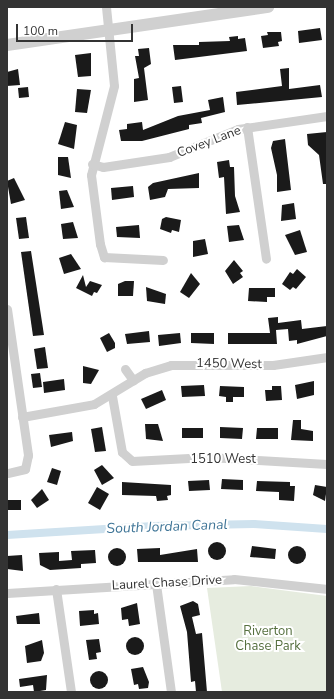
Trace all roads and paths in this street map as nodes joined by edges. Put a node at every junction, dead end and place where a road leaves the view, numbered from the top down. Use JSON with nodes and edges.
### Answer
{"nodes":[{"id":1,"x":106,"y":7,"type":"edge"},
{"id":2,"x":268,"y":7,"type":"edge"},
{"id":3,"x":226,"y":10,"type":"edge"},
{"id":4,"x":109,"y":29,"type":"junction"},
{"id":5,"x":7,"y":45,"type":"edge"},
{"id":6,"x":327,"y":116,"type":"edge"},
{"id":7,"x":247,"y":127,"type":"junction"},
{"id":8,"x":92,"y":164,"type":"junction"},
{"id":9,"x":266,"y":259,"type":"dead end"},
{"id":10,"x":163,"y":260,"type":"dead end"},
{"id":11,"x":7,"y":309,"type":"edge"},
{"id":12,"x":327,"y":357,"type":"edge"},
{"id":13,"x":125,"y":369,"type":"dead end"},
{"id":14,"x":133,"y":380,"type":"junction"},
{"id":15,"x":112,"y":396,"type":"junction"},
{"id":16,"x":22,"y":417,"type":"junction"},
{"id":17,"x":327,"y":464,"type":"edge"},
{"id":18,"x":7,"y":473,"type":"edge"},
{"id":19,"x":156,"y":584,"type":"junction"},
{"id":20,"x":56,"y":589,"type":"junction"},
{"id":21,"x":327,"y":590,"type":"edge"},
{"id":22,"x":7,"y":593,"type":"edge"},
{"id":23,"x":71,"y":692,"type":"edge"},
{"id":24,"x":171,"y":692,"type":"edge"}],
"edges":[{"from":1,"to":4,"type":"street"},
{"from":2,"to":3,"type":"street"},
{"from":3,"to":4,"type":"street"},
{"from":4,"to":5,"type":"street"},
{"from":4,"to":8,"type":"street"},
{"from":6,"to":7,"type":"street","name":"Covey Lane"},
{"from":7,"to":8,"type":"street","name":"Covey Lane"},
{"from":7,"to":9,"type":"street"},
{"from":8,"to":10,"type":"street"},
{"from":11,"to":16,"type":"street"},
{"from":12,"to":14,"type":"street","name":"1450 West"},
{"from":13,"to":14,"type":"street"},
{"from":14,"to":15,"type":"street","name":"1450 West"},
{"from":15,"to":16,"type":"street","name":"1450 West"},
{"from":15,"to":17,"type":"street","name":"1510 West"},
{"from":16,"to":18,"type":"street"},
{"from":19,"to":20,"type":"street","name":"Laurel Chase Drive"},
{"from":19,"to":21,"type":"street","name":"Laurel Chase Drive"},
{"from":19,"to":24,"type":"street"},
{"from":20,"to":22,"type":"street","name":"Laurel Chase Drive"},
{"from":20,"to":23,"type":"street"}]}
